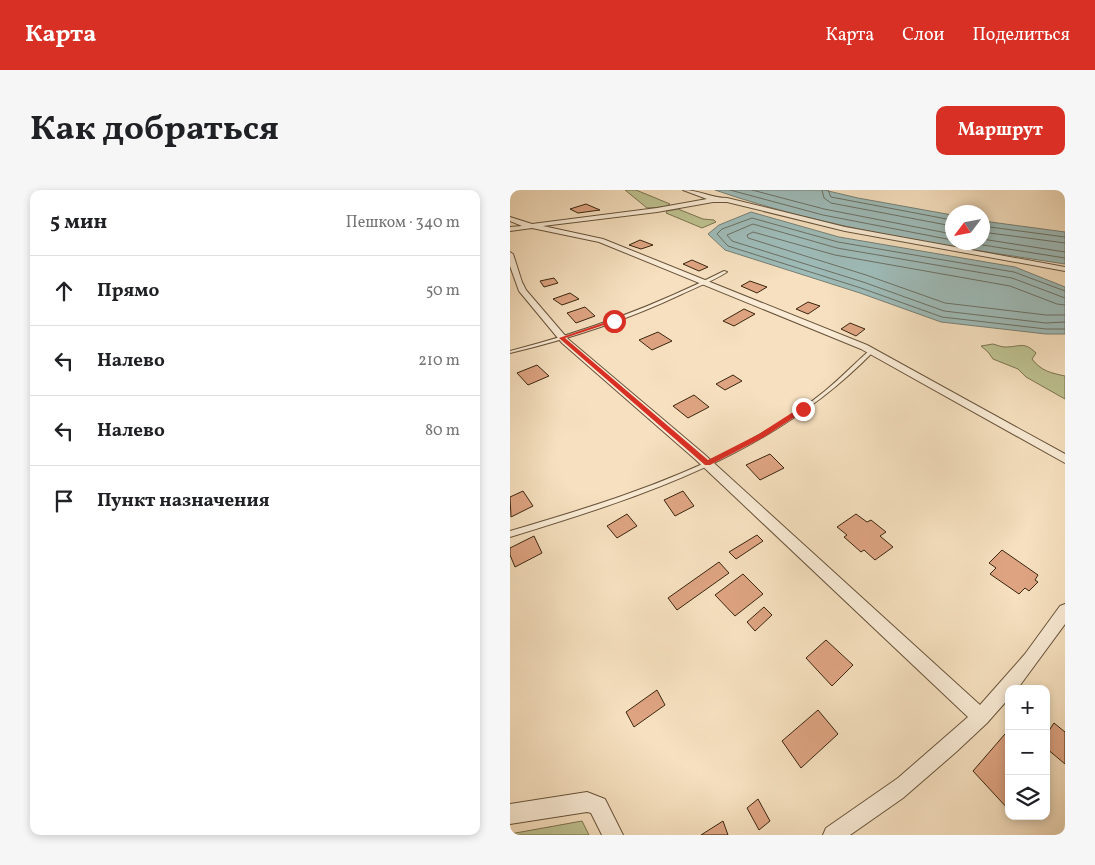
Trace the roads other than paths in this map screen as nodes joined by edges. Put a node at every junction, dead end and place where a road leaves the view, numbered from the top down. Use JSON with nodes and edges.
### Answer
{"nodes":[{"id":1,"x":686,"y":190,"type":"edge"},
{"id":2,"x":713,"y":200,"type":"junction"},
{"id":3,"x":510,"y":219,"type":"edge"},
{"id":4,"x":531,"y":226,"type":"junction"},
{"id":5,"x":510,"y":229,"type":"edge"},
{"id":6,"x":510,"y":254,"type":"edge"},
{"id":7,"x":1065,"y":269,"type":"edge"},
{"id":8,"x":725,"y":272,"type":"dead end"},
{"id":9,"x":705,"y":282,"type":"junction"},
{"id":10,"x":562,"y":338,"type":"junction"},
{"id":11,"x":872,"y":351,"type":"junction"},
{"id":12,"x":510,"y":352,"type":"edge"},
{"id":13,"x":1065,"y":459,"type":"edge"},
{"id":14,"x":708,"y":463,"type":"junction"},
{"id":15,"x":510,"y":534,"type":"edge"},
{"id":16,"x":1065,"y":612,"type":"edge"},
{"id":17,"x":981,"y":716,"type":"junction"},
{"id":18,"x":510,"y":814,"type":"edge"},
{"id":19,"x":613,"y":835,"type":"edge"},
{"id":20,"x":833,"y":835,"type":"edge"}],
"edges":[{"from":1,"to":2,"type":"street"},
{"from":2,"to":4,"type":"street"},
{"from":2,"to":7,"type":"street"},
{"from":3,"to":4,"type":"street"},
{"from":4,"to":5,"type":"street"},
{"from":4,"to":9,"type":"street"},
{"from":6,"to":10,"type":"street"},
{"from":8,"to":9,"type":"lane"},
{"from":9,"to":10,"type":"lane"},
{"from":9,"to":11,"type":"street"},
{"from":10,"to":12,"type":"lane"},
{"from":10,"to":14,"type":"street"},
{"from":11,"to":13,"type":"street"},
{"from":11,"to":14,"type":"lane"},
{"from":14,"to":15,"type":"lane"},
{"from":14,"to":17,"type":"street"},
{"from":16,"to":17,"type":"street"},
{"from":17,"to":20,"type":"street"},
{"from":18,"to":19,"type":"street"}]}
